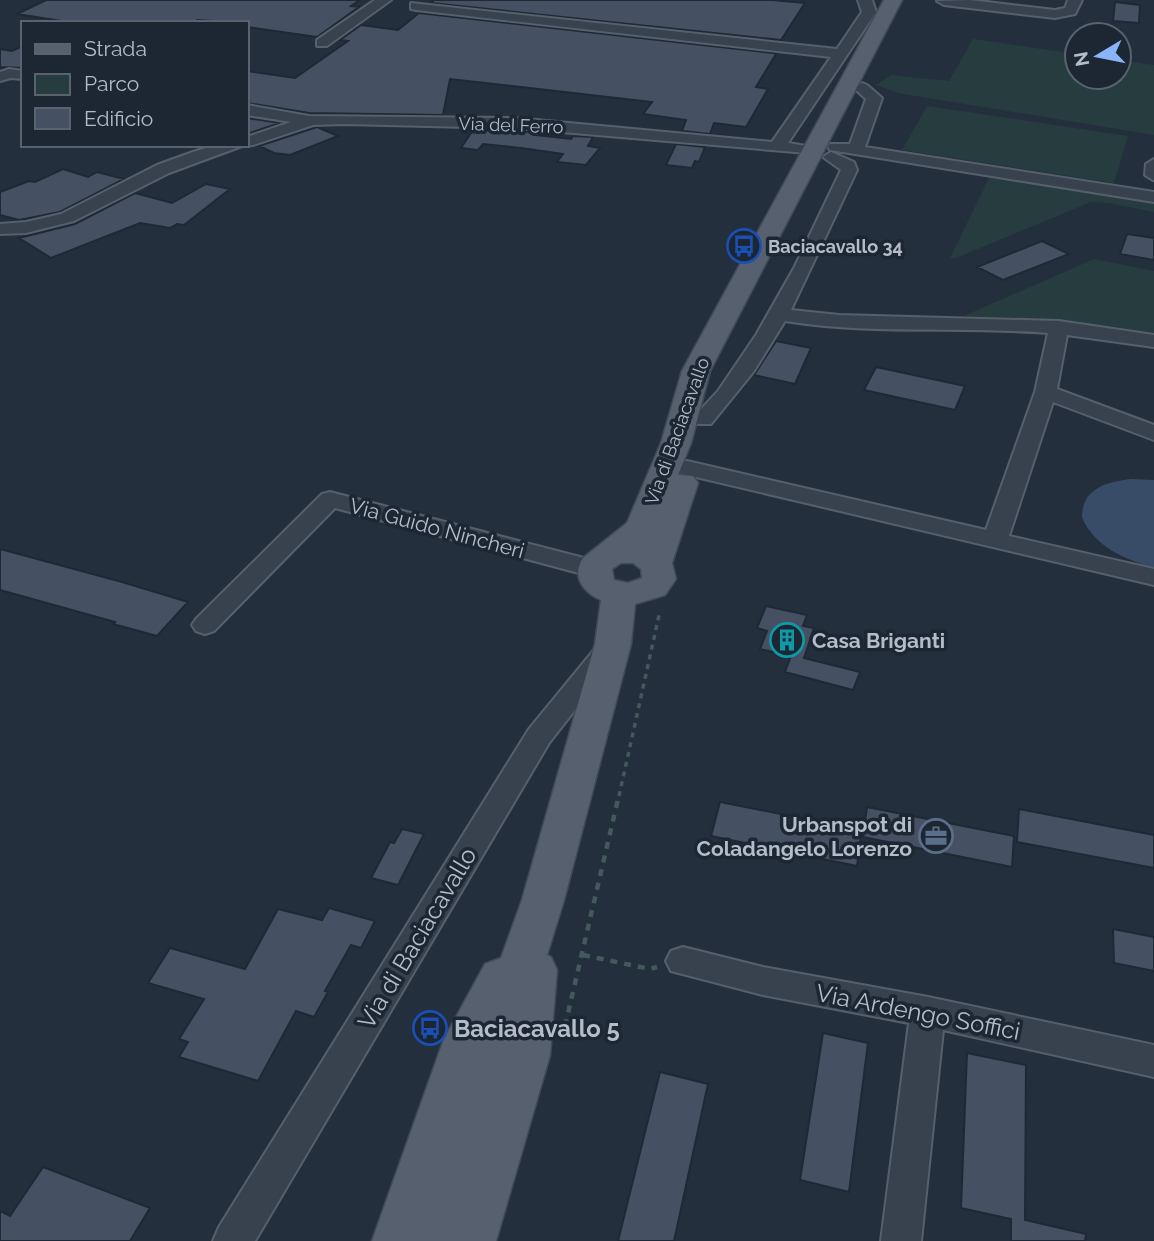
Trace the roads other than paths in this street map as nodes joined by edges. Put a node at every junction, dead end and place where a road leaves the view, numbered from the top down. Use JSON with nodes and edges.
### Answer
{"nodes":[{"id":1,"x":384,"y":0,"type":"edge"},
{"id":2,"x":864,"y":0,"type":"edge"},
{"id":3,"x":1075,"y":0,"type":"edge"},
{"id":4,"x":944,"y":1,"type":"edge"},
{"id":5,"x":898,"y":5,"type":"edge"},
{"id":6,"x":416,"y":6,"type":"dead end"},
{"id":7,"x":322,"y":43,"type":"dead end"},
{"id":8,"x":841,"y":54,"type":"junction"},
{"id":9,"x":21,"y":75,"type":"edge"},
{"id":10,"x":0,"y":77,"type":"edge"},
{"id":11,"x":248,"y":110,"type":"edge"},
{"id":12,"x":311,"y":120,"type":"junction"},
{"id":13,"x":248,"y":142,"type":"edge"},
{"id":14,"x":228,"y":147,"type":"edge"},
{"id":15,"x":777,"y":147,"type":"junction"},
{"id":16,"x":834,"y":151,"type":"junction"},
{"id":17,"x":1154,"y":172,"type":"edge"},
{"id":18,"x":1149,"y":196,"type":"edge"},
{"id":19,"x":0,"y":229,"type":"edge"},
{"id":20,"x":777,"y":314,"type":"junction"},
{"id":21,"x":1059,"y":327,"type":"junction"},
{"id":22,"x":1154,"y":341,"type":"edge"},
{"id":23,"x":1046,"y":391,"type":"junction"},
{"id":24,"x":703,"y":419,"type":"junction"},
{"id":25,"x":1154,"y":433,"type":"edge"},
{"id":26,"x":687,"y":468,"type":"junction"},
{"id":27,"x":995,"y":540,"type":"junction"},
{"id":28,"x":608,"y":572,"type":"junction"},
{"id":29,"x":1154,"y":577,"type":"edge"},
{"id":30,"x":205,"y":625,"type":"dead end"},
{"id":31,"x":613,"y":644,"type":"junction"},
{"id":32,"x":543,"y":900,"type":"junction"},
{"id":33,"x":683,"y":961,"type":"road end"},
{"id":34,"x":928,"y":1012,"type":"junction"},
{"id":35,"x":1154,"y":1061,"type":"edge"},
{"id":36,"x":233,"y":1241,"type":"edge"},
{"id":37,"x":398,"y":1241,"type":"edge"},
{"id":38,"x":430,"y":1241,"type":"edge"},
{"id":39,"x":470,"y":1241,"type":"edge"},
{"id":40,"x":901,"y":1241,"type":"edge"}],
"edges":[{"from":1,"to":7,"type":"street"},
{"from":2,"to":8,"type":"street"},
{"from":3,"to":4,"type":"street"},
{"from":5,"to":16,"type":"main road"},
{"from":5,"to":16,"type":"main road"},
{"from":6,"to":8,"type":"street"},
{"from":8,"to":15,"type":"street"},
{"from":9,"to":10,"type":"street"},
{"from":11,"to":12,"type":"street"},
{"from":12,"to":13,"type":"street","name":"Via del Ferro"},
{"from":12,"to":15,"type":"street","name":"Via del Ferro"},
{"from":14,"to":19,"type":"street"},
{"from":15,"to":16,"type":"street","name":"Via del Ferro"},
{"from":16,"to":18,"type":"street","name":"Via del Ferro"},
{"from":16,"to":20,"type":"street"},
{"from":16,"to":24,"type":"main road","name":"Via di Baciacavallo"},
{"from":16,"to":28,"type":"main road","name":"Via di Baciacavallo"},
{"from":17,"to":18,"type":"street"},
{"from":20,"to":21,"type":"street"},
{"from":20,"to":24,"type":"street"},
{"from":21,"to":22,"type":"street"},
{"from":21,"to":23,"type":"street"},
{"from":23,"to":25,"type":"street"},
{"from":23,"to":27,"type":"street"},
{"from":24,"to":26,"type":"main road","name":"Via di Baciacavallo"},
{"from":26,"to":27,"type":"street"},
{"from":26,"to":28,"type":"main road","name":"Via di Baciacavallo"},
{"from":27,"to":29,"type":"street"},
{"from":28,"to":30,"type":"street","name":"Via Guido Nincheri"},
{"from":28,"to":31,"type":"main road"},
{"from":31,"to":32,"type":"main road"},
{"from":31,"to":36,"type":"street","name":"Via di Baciacavallo"},
{"from":32,"to":37,"type":"main road"},
{"from":32,"to":38,"type":"main road"},
{"from":32,"to":39,"type":"main road"},
{"from":33,"to":34,"type":"street","name":"Via Ardengo Soffici"},
{"from":34,"to":35,"type":"street","name":"Via Ardengo Soffici"},
{"from":34,"to":40,"type":"street"}]}
